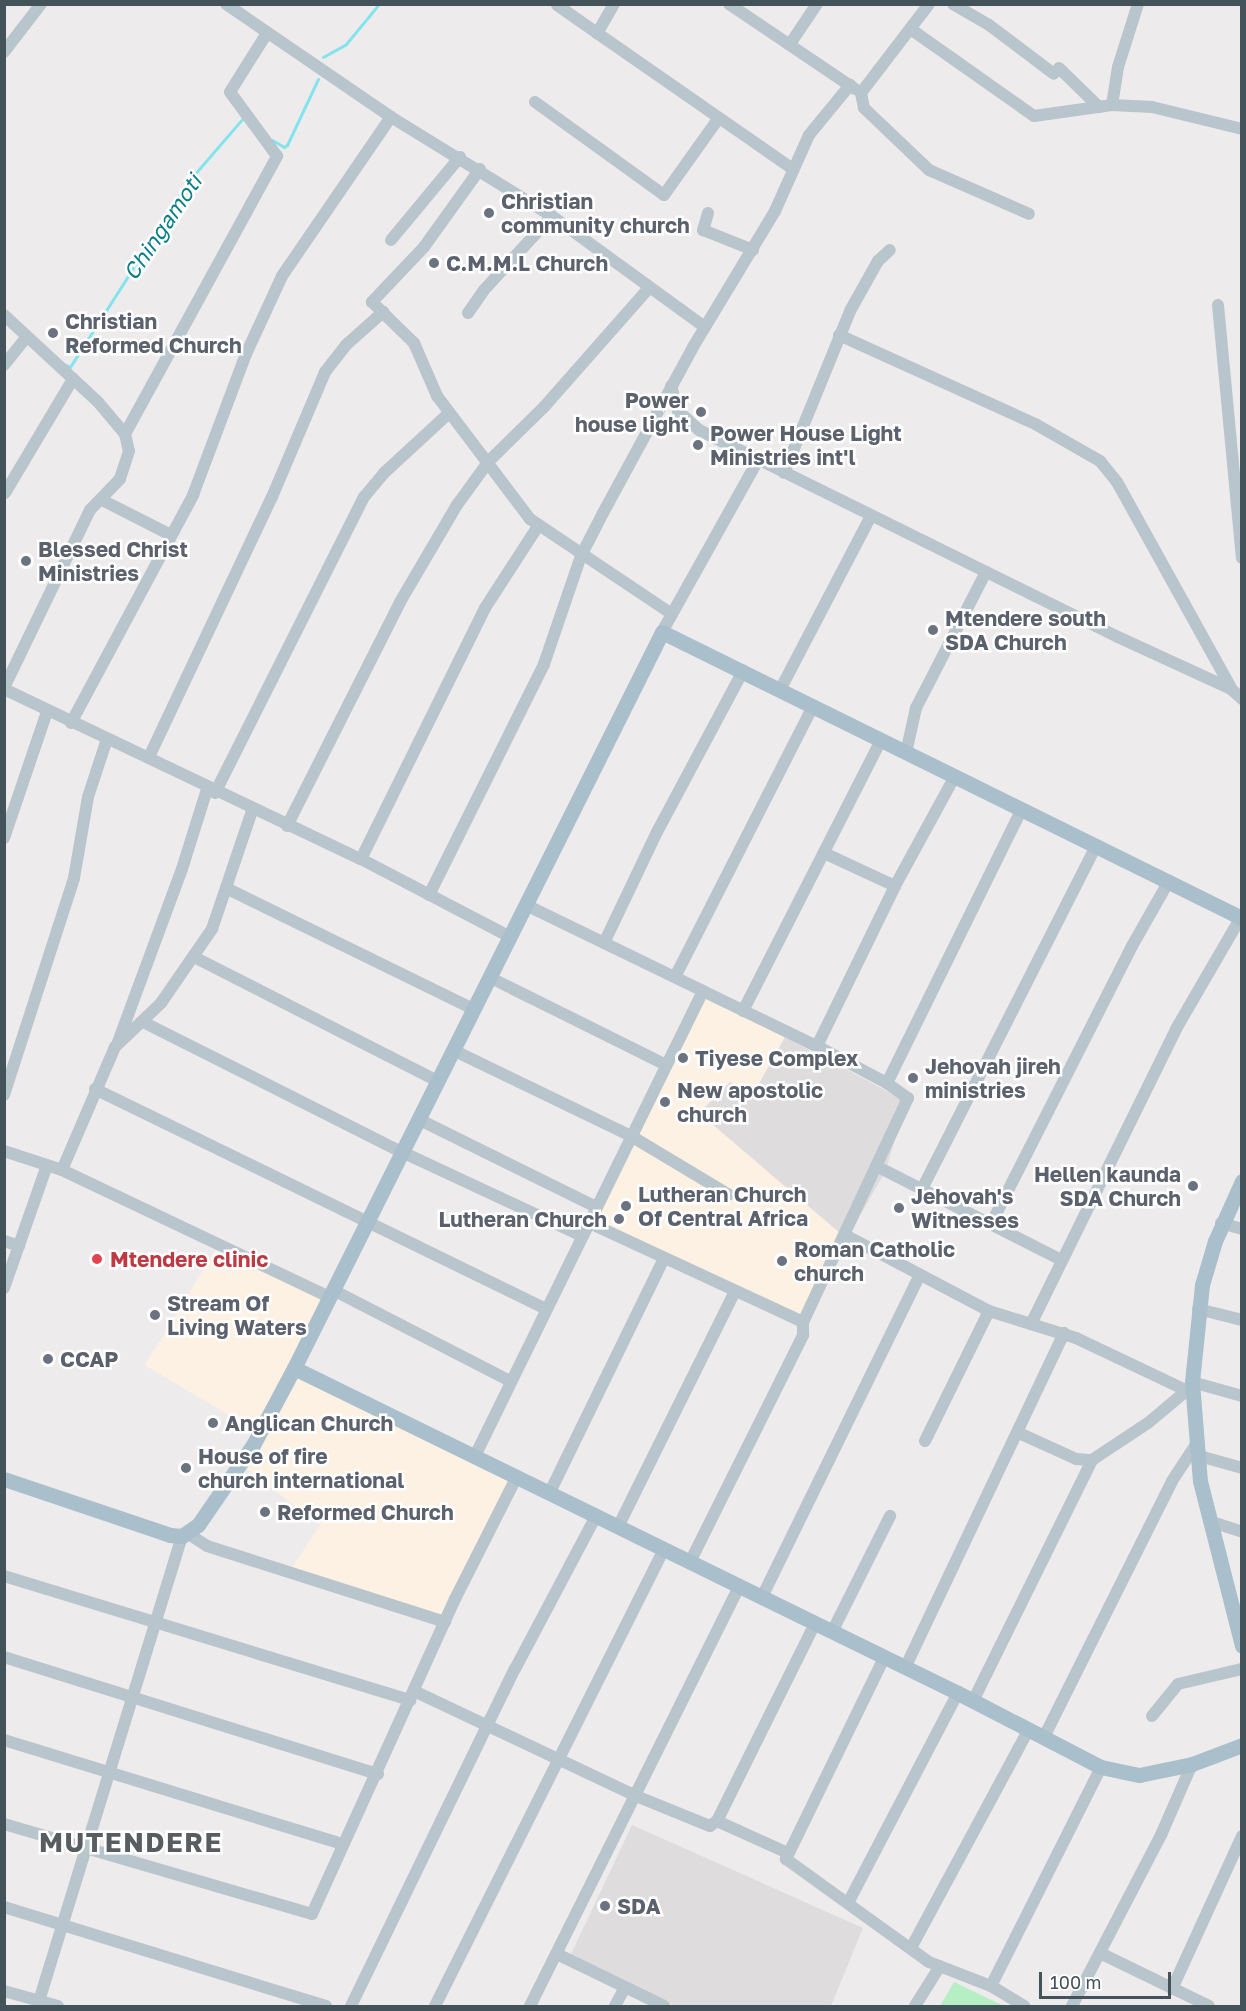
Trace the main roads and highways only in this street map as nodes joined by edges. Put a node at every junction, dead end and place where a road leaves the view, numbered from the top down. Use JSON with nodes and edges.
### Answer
{"nodes":[{"id":1,"x":1241,"y":917,"type":"edge"},
{"id":2,"x":1242,"y":1181,"type":"edge"},
{"id":3,"x":294,"y":1368,"type":"junction"},
{"id":4,"x":4,"y":1479,"type":"edge"},
{"id":5,"x":1242,"y":1646,"type":"edge"},
{"id":6,"x":1242,"y":1745,"type":"edge"}],
"edges":[{"from":1,"to":3,"type":"main road"},
{"from":2,"to":5,"type":"main road"},
{"from":3,"to":4,"type":"main road"},
{"from":3,"to":6,"type":"main road"}]}
